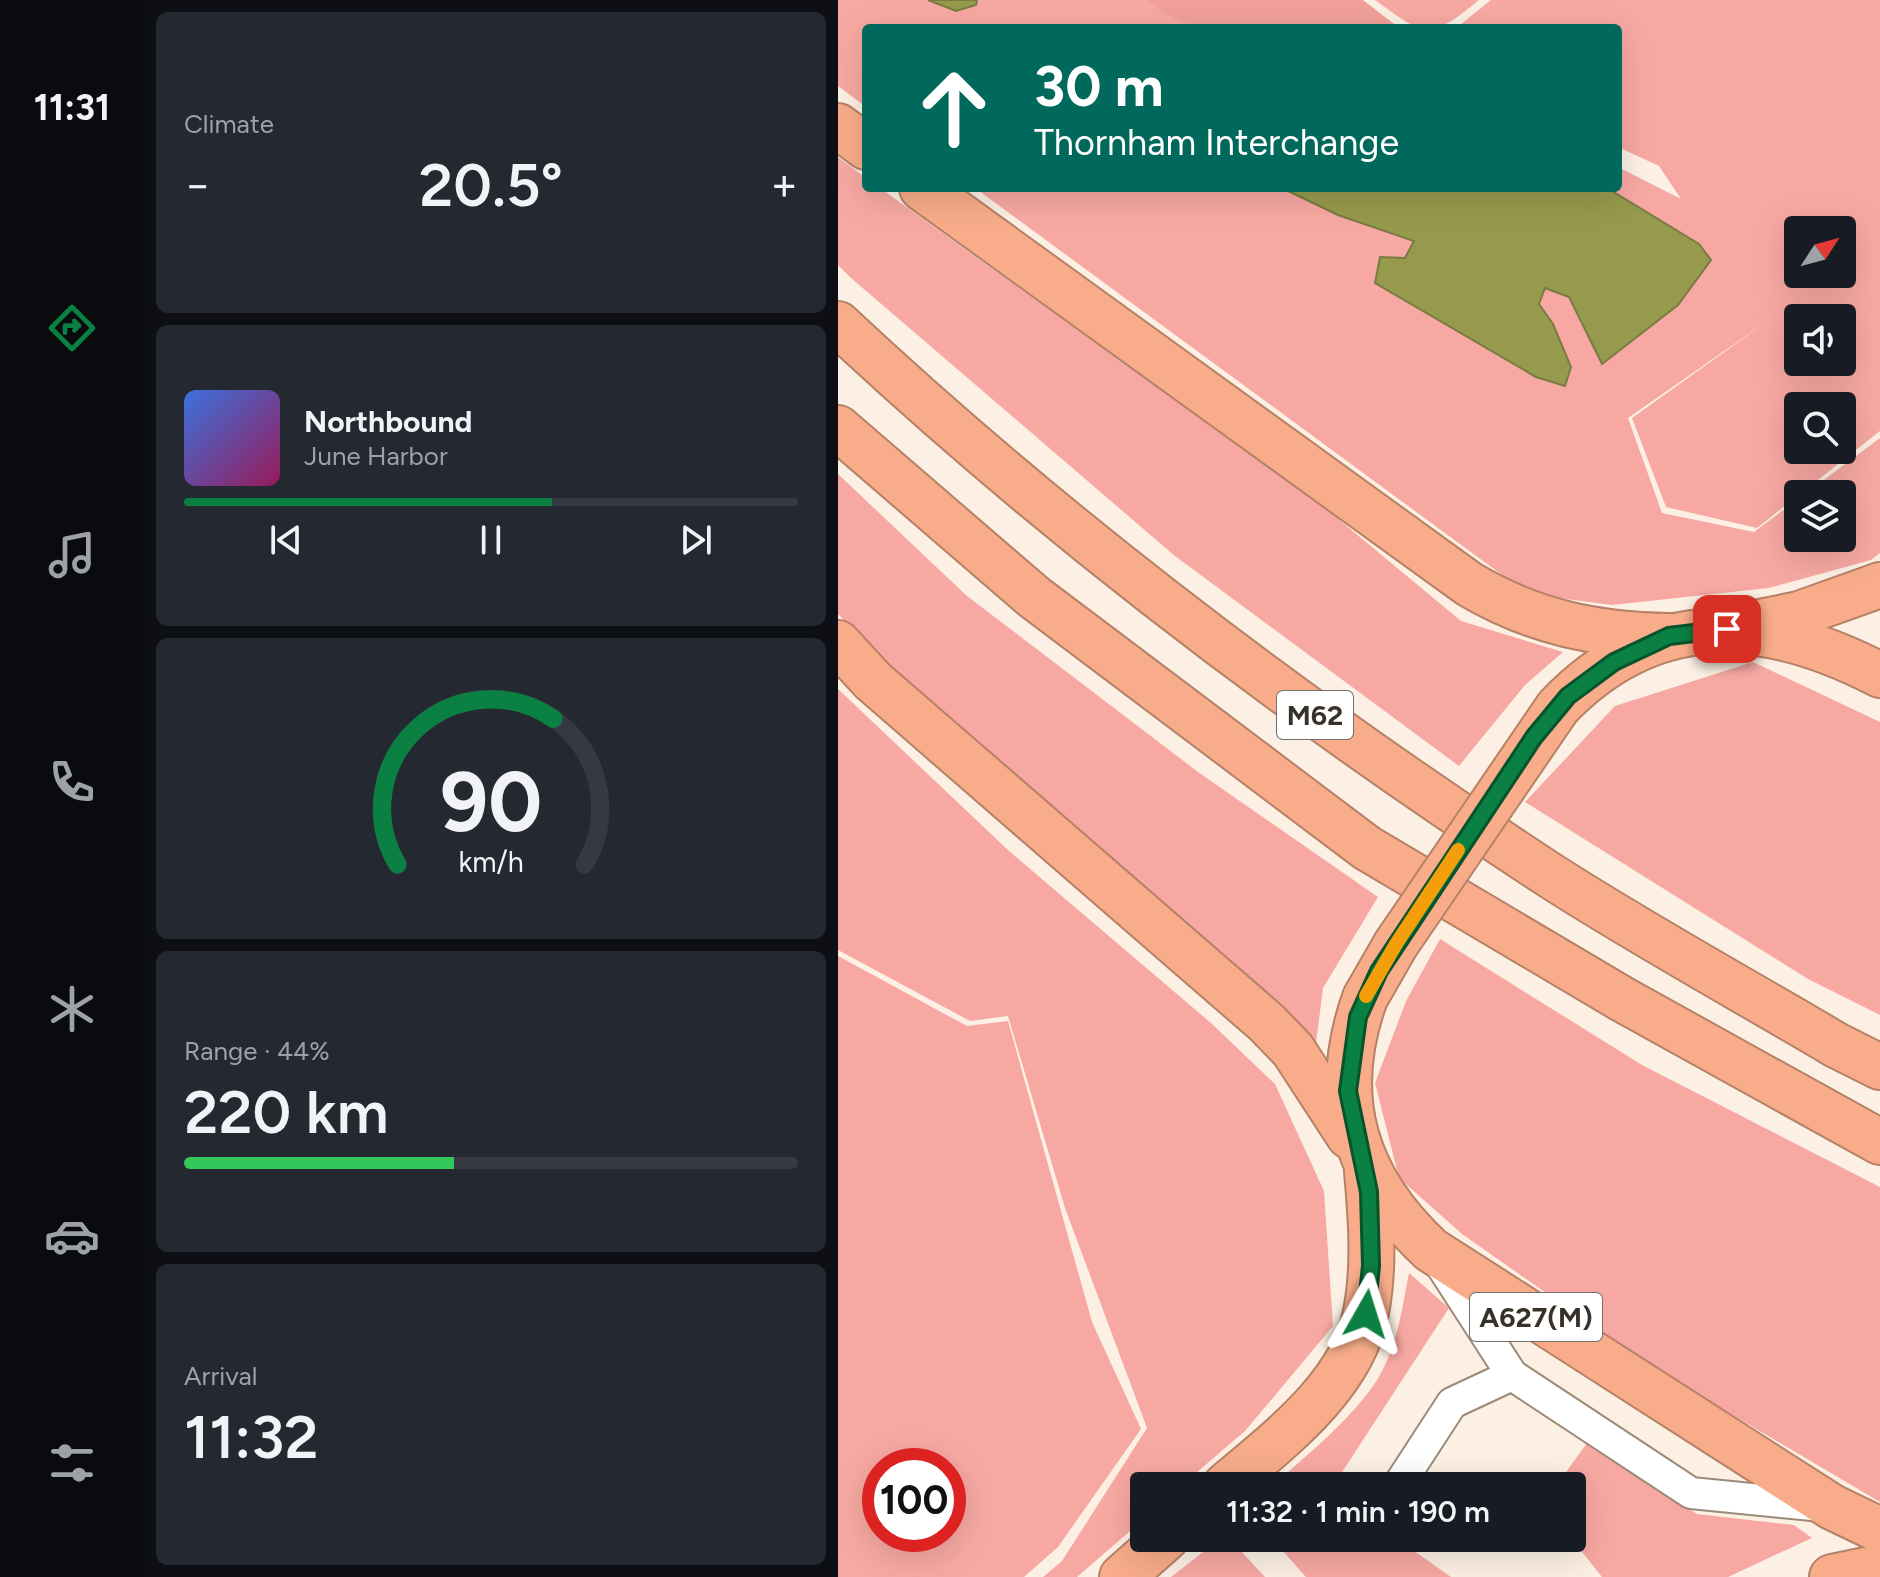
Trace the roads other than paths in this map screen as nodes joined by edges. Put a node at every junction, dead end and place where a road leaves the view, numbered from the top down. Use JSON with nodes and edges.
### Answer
{"nodes":[{"id":1,"x":838,"y":126,"type":"edge"},
{"id":2,"x":862,"y":144,"type":"edge"},
{"id":3,"x":928,"y":192,"type":"edge"},
{"id":4,"x":838,"y":324,"type":"edge"},
{"id":5,"x":838,"y":428,"type":"edge"},
{"id":6,"x":1880,"y":585,"type":"edge"},
{"id":7,"x":1727,"y":629,"type":"junction"},
{"id":8,"x":1669,"y":636,"type":"junction"},
{"id":9,"x":838,"y":643,"type":"edge"},
{"id":10,"x":1880,"y":675,"type":"edge"},
{"id":11,"x":1880,"y":1067,"type":"edge"},
{"id":12,"x":1880,"y":1142,"type":"edge"},
{"id":13,"x":1364,"y":1162,"type":"junction"},
{"id":14,"x":1431,"y":1250,"type":"junction"},
{"id":15,"x":1512,"y":1375,"type":"junction"},
{"id":16,"x":1241,"y":1472,"type":"edge"},
{"id":17,"x":1407,"y":1472,"type":"edge"},
{"id":18,"x":1832,"y":1507,"type":"junction"},
{"id":19,"x":1880,"y":1530,"type":"edge"},
{"id":20,"x":1880,"y":1567,"type":"edge"},
{"id":21,"x":1832,"y":1577,"type":"edge"}],
"edges":[{"from":1,"to":2,"type":"highway"},
{"from":3,"to":8,"type":"highway"},
{"from":4,"to":11,"type":"highway","number":"M62"},
{"from":5,"to":12,"type":"highway","number":"M62"},
{"from":6,"to":7,"type":"highway","number":"A627(M)"},
{"from":7,"to":8,"type":"highway","number":"A627(M)"},
{"from":7,"to":10,"type":"highway","number":"A627(M)"},
{"from":8,"to":13,"type":"highway","number":"A627(M)","bridge":true},
{"from":9,"to":13,"type":"highway"},
{"from":13,"to":14,"type":"highway","number":"A627(M)"},
{"from":13,"to":16,"type":"highway","number":"A627(M)"},
{"from":14,"to":15,"type":"lane"},
{"from":14,"to":18,"type":"highway","number":"A627(M)"},
{"from":15,"to":17,"type":"lane"},
{"from":15,"to":18,"type":"lane"},
{"from":18,"to":19,"type":"highway","number":"A627(M)"},
{"from":20,"to":21,"type":"highway"}]}
